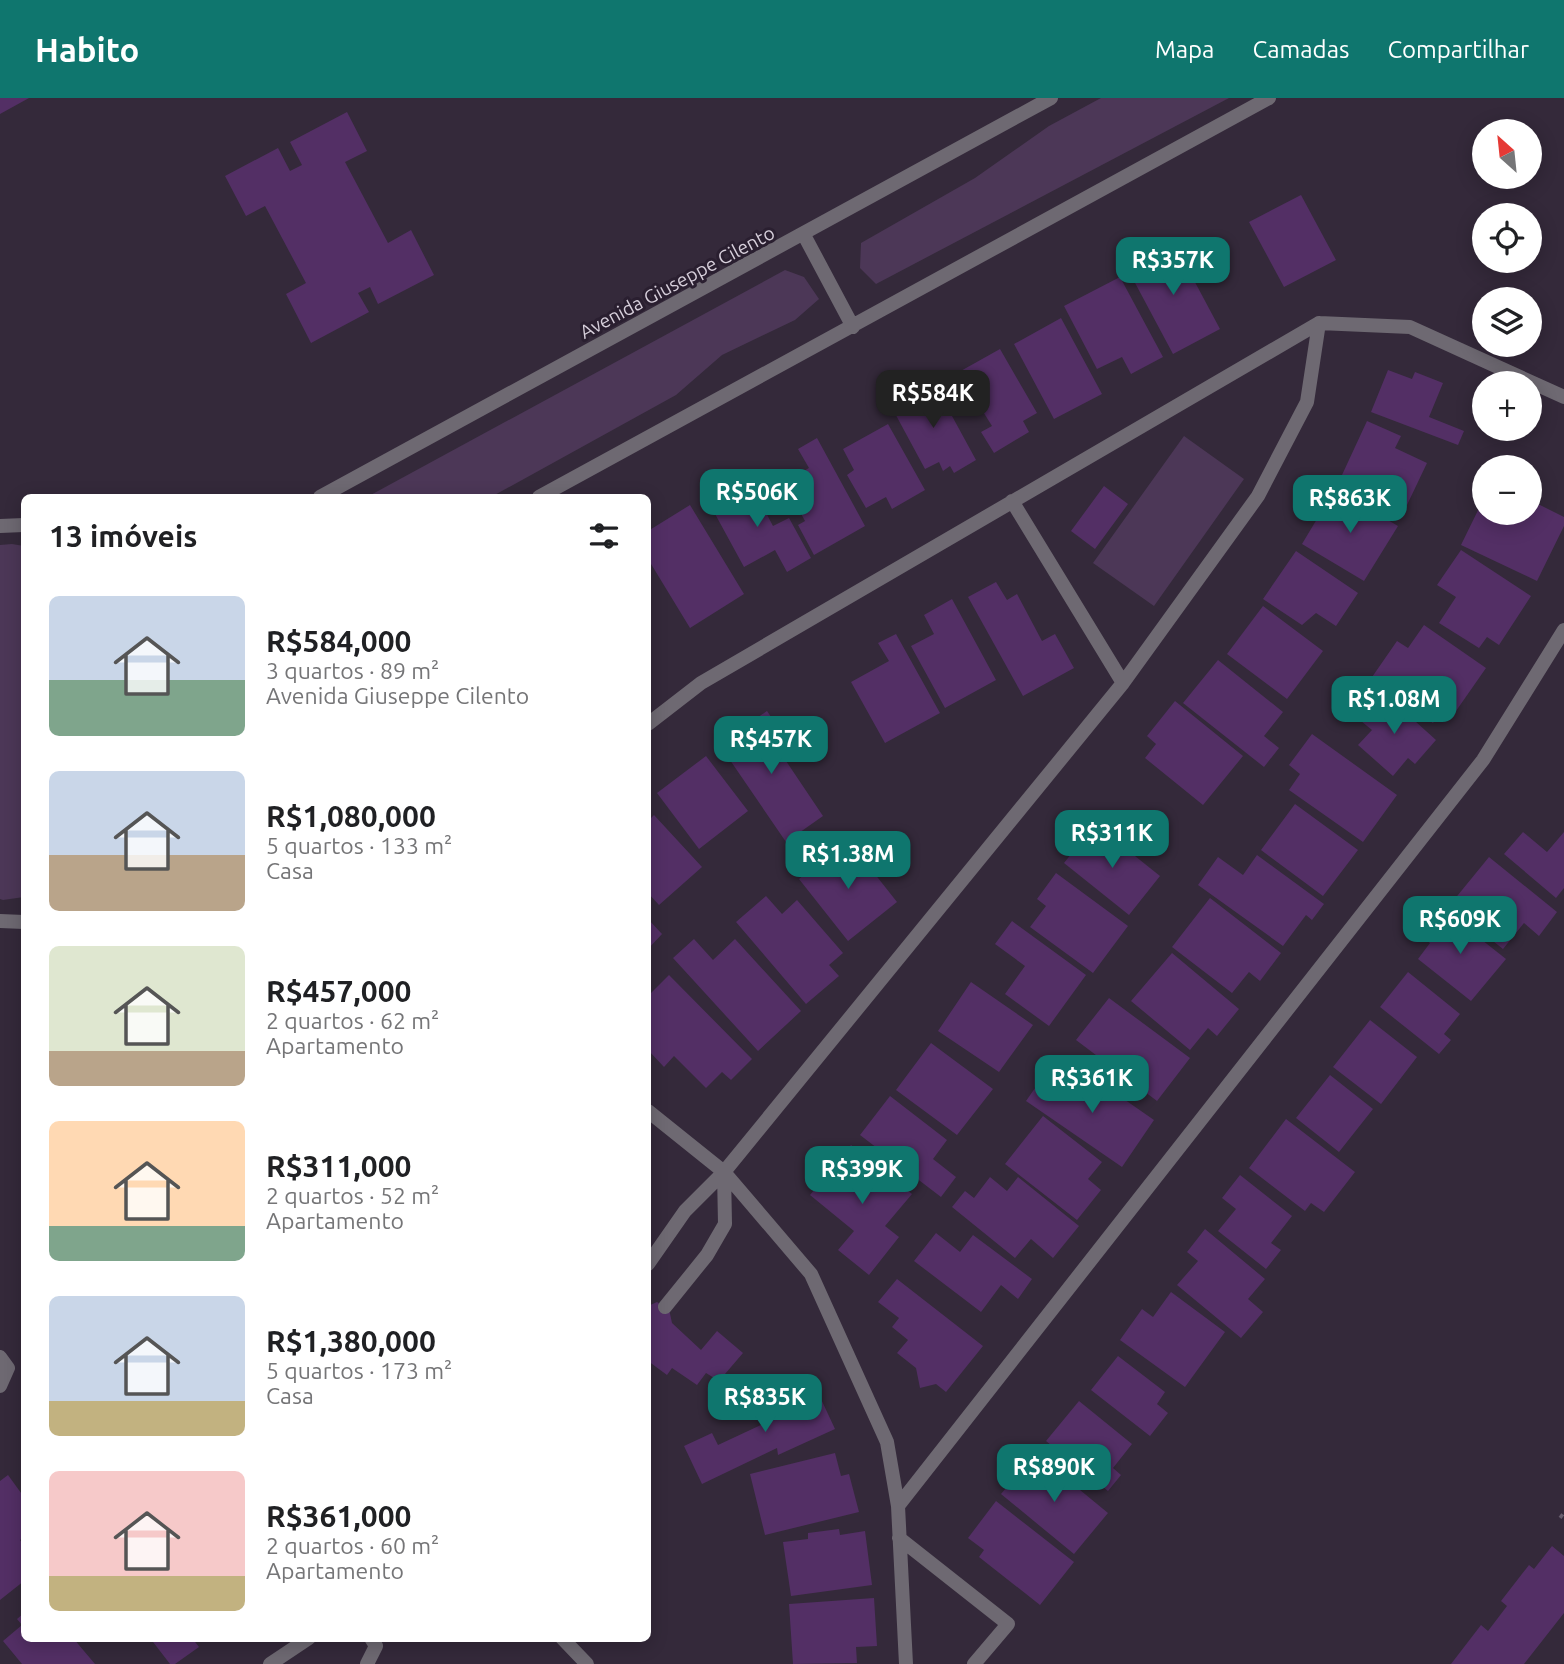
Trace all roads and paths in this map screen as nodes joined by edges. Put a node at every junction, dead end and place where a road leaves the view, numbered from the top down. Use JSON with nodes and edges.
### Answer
{"nodes":[{"id":1,"x":1051,"y":98,"type":"edge"},
{"id":2,"x":1269,"y":98,"type":"edge"},
{"id":3,"x":804,"y":235,"type":"junction"},
{"id":4,"x":1319,"y":323,"type":"junction"},
{"id":5,"x":853,"y":327,"type":"junction"},
{"id":6,"x":1564,"y":397,"type":"edge"},
{"id":7,"x":326,"y":494,"type":"edge"},
{"id":8,"x":545,"y":494,"type":"edge"},
{"id":9,"x":1012,"y":501,"type":"junction"},
{"id":10,"x":21,"y":525,"type":"edge"},
{"id":11,"x":0,"y":527,"type":"edge"},
{"id":12,"x":1564,"y":630,"type":"edge"},
{"id":13,"x":1123,"y":683,"type":"junction"},
{"id":14,"x":651,"y":722,"type":"edge"},
{"id":15,"x":0,"y":921,"type":"edge"},
{"id":16,"x":21,"y":922,"type":"edge"},
{"id":17,"x":651,"y":1113,"type":"edge"},
{"id":18,"x":724,"y":1172,"type":"junction"},
{"id":19,"x":651,"y":1260,"type":"edge"},
{"id":20,"x":665,"y":1307,"type":"dead end"},
{"id":21,"x":0,"y":1357,"type":"edge"},
{"id":22,"x":0,"y":1386,"type":"edge"},
{"id":23,"x":898,"y":1506,"type":"junction"},
{"id":24,"x":899,"y":1538,"type":"junction"},
{"id":25,"x":303,"y":1642,"type":"edge"},
{"id":26,"x":374,"y":1642,"type":"edge"},
{"id":27,"x":566,"y":1642,"type":"edge"},
{"id":28,"x":270,"y":1664,"type":"edge"},
{"id":29,"x":367,"y":1664,"type":"edge"},
{"id":30,"x":587,"y":1664,"type":"edge"},
{"id":31,"x":906,"y":1664,"type":"edge"},
{"id":32,"x":974,"y":1664,"type":"edge"}],
"edges":[{"from":1,"to":3,"type":"street","name":"Avenida Giuseppe Cilento"},
{"from":2,"to":5,"type":"street"},
{"from":3,"to":5,"type":"street"},
{"from":3,"to":7,"type":"street","name":"Avenida Giuseppe Cilento"},
{"from":4,"to":6,"type":"street"},
{"from":4,"to":9,"type":"street"},
{"from":4,"to":13,"type":"street"},
{"from":5,"to":8,"type":"street"},
{"from":9,"to":13,"type":"street"},
{"from":9,"to":14,"type":"street"},
{"from":10,"to":11,"type":"street"},
{"from":12,"to":23,"type":"street"},
{"from":13,"to":18,"type":"street"},
{"from":15,"to":16,"type":"street"},
{"from":17,"to":18,"type":"street"},
{"from":18,"to":19,"type":"street"},
{"from":18,"to":20,"type":"street"},
{"from":18,"to":23,"type":"street"},
{"from":21,"to":22,"type":"street"},
{"from":23,"to":24,"type":"street"},
{"from":24,"to":31,"type":"street"},
{"from":24,"to":32,"type":"street"},
{"from":25,"to":28,"type":"street"},
{"from":26,"to":29,"type":"street"},
{"from":27,"to":30,"type":"street"}]}
